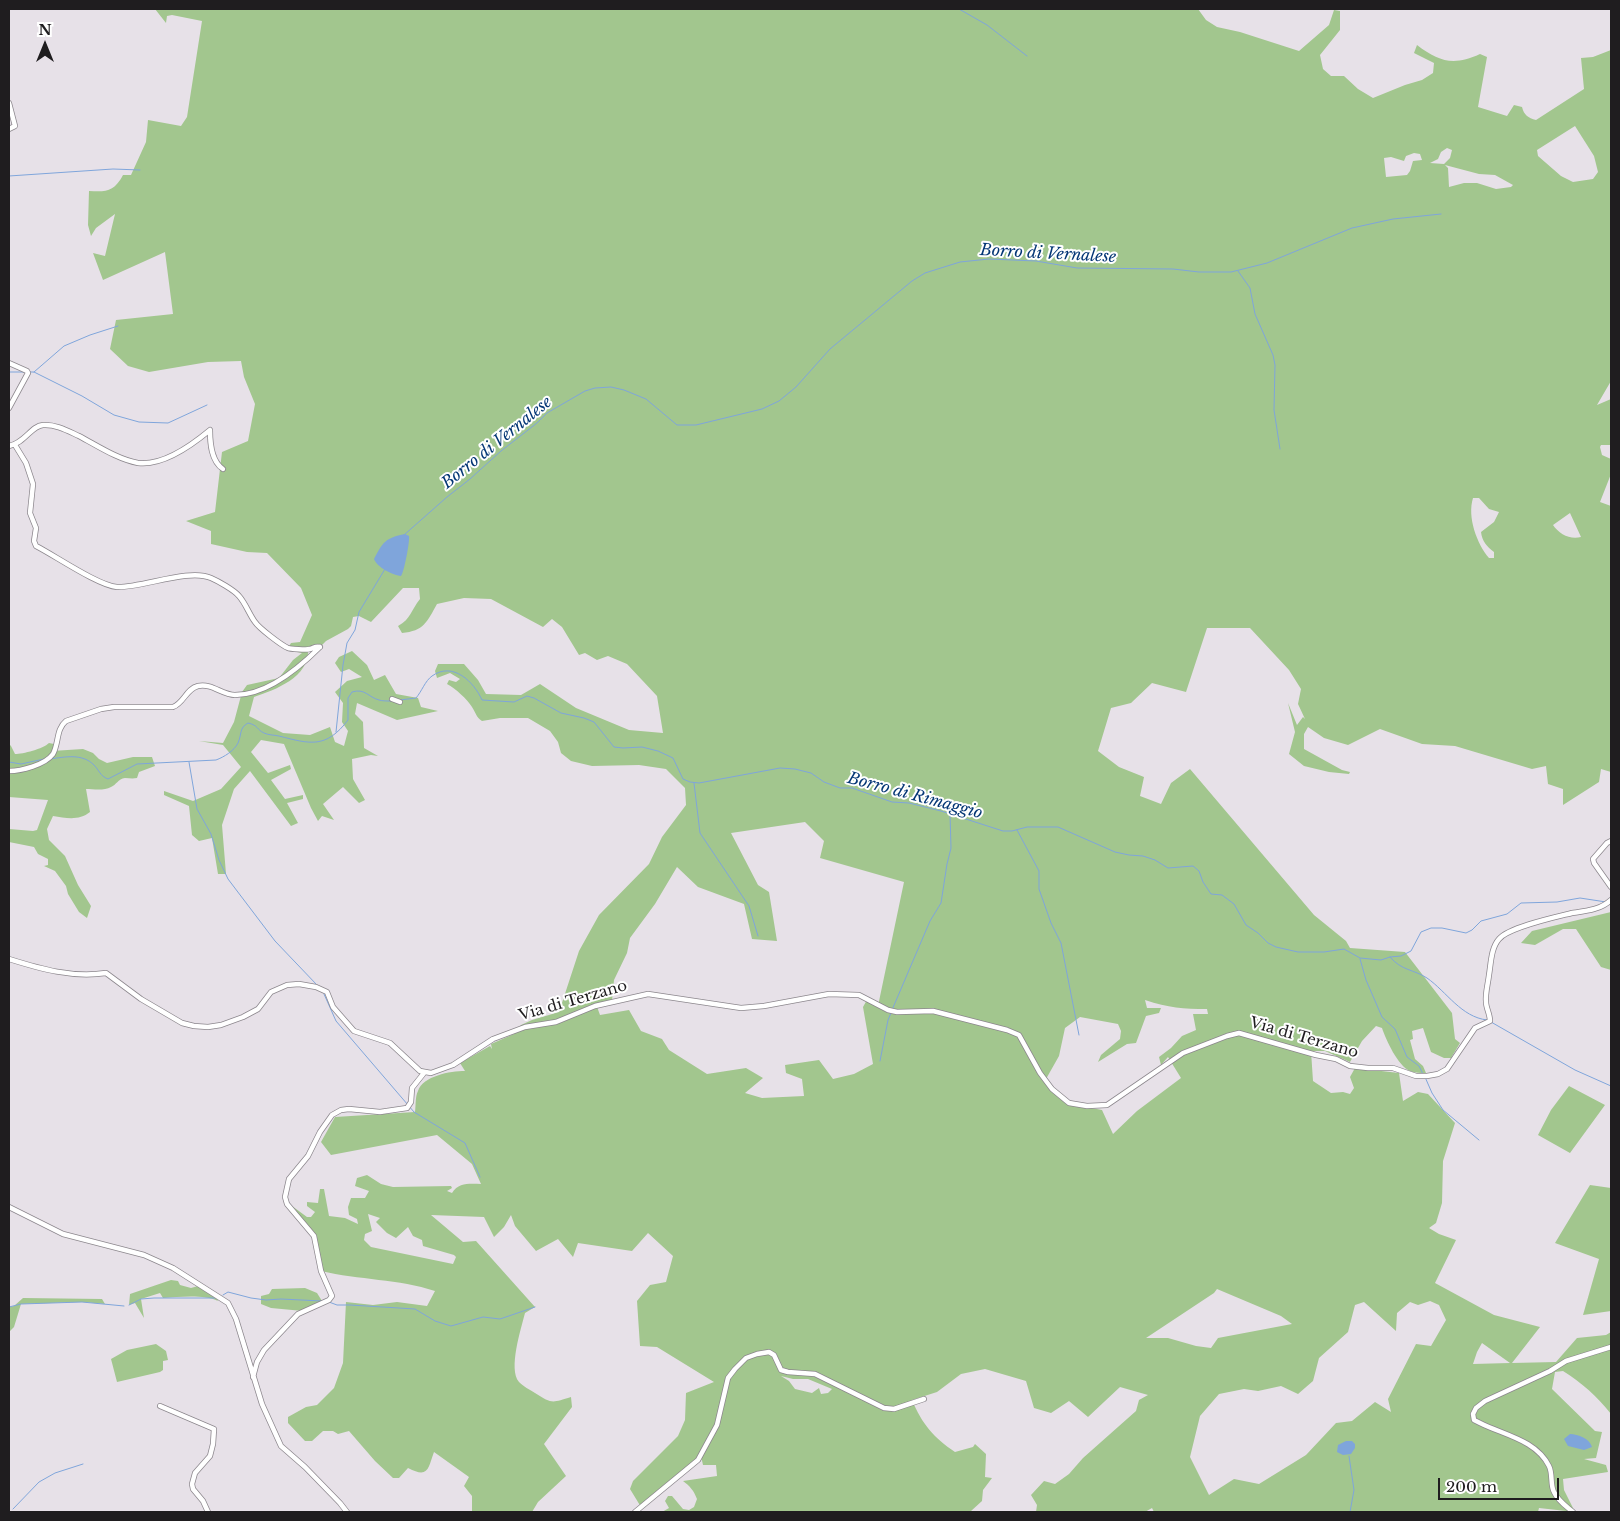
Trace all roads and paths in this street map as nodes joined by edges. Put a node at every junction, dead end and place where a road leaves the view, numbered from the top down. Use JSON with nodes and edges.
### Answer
{"nodes":[{"id":1,"x":9,"y":103,"type":"edge"},
{"id":2,"x":9,"y":129,"type":"edge"},
{"id":3,"x":9,"y":363,"type":"edge"},
{"id":4,"x":9,"y":408,"type":"edge"},
{"id":5,"x":15,"y":445,"type":"junction"},
{"id":6,"x":9,"y":446,"type":"edge"},
{"id":7,"x":223,"y":469,"type":"dead end"},
{"id":8,"x":392,"y":699,"type":"dead end"},
{"id":9,"x":400,"y":702,"type":"dead end"},
{"id":10,"x":9,"y":770,"type":"edge"},
{"id":11,"x":1611,"y":841,"type":"edge"},
{"id":12,"x":1611,"y":887,"type":"edge"},
{"id":13,"x":1611,"y":900,"type":"edge"},
{"id":14,"x":9,"y":959,"type":"edge"},
{"id":15,"x":424,"y":1073,"type":"junction"},
{"id":16,"x":9,"y":1207,"type":"edge"},
{"id":17,"x":1611,"y":1347,"type":"edge"},
{"id":18,"x":253,"y":1377,"type":"junction"},
{"id":19,"x":924,"y":1399,"type":"dead end"},
{"id":20,"x":160,"y":1406,"type":"dead end"},
{"id":21,"x":208,"y":1512,"type":"edge"},
{"id":22,"x":347,"y":1512,"type":"edge"},
{"id":23,"x":634,"y":1512,"type":"edge"},
{"id":24,"x":1573,"y":1512,"type":"edge"}],
"edges":[{"from":1,"to":2,"type":"street"},
{"from":3,"to":4,"type":"street"},
{"from":5,"to":6,"type":"street"},
{"from":5,"to":7,"type":"street"},
{"from":5,"to":10,"type":"street"},
{"from":8,"to":9,"type":"street"},
{"from":11,"to":12,"type":"street"},
{"from":13,"to":15,"type":"street","name":"Via di Terzano"},
{"from":14,"to":15,"type":"street"},
{"from":15,"to":18,"type":"street"},
{"from":16,"to":18,"type":"street"},
{"from":17,"to":24,"type":"street"},
{"from":18,"to":22,"type":"street"},
{"from":19,"to":23,"type":"street"},
{"from":20,"to":21,"type":"street"}]}
